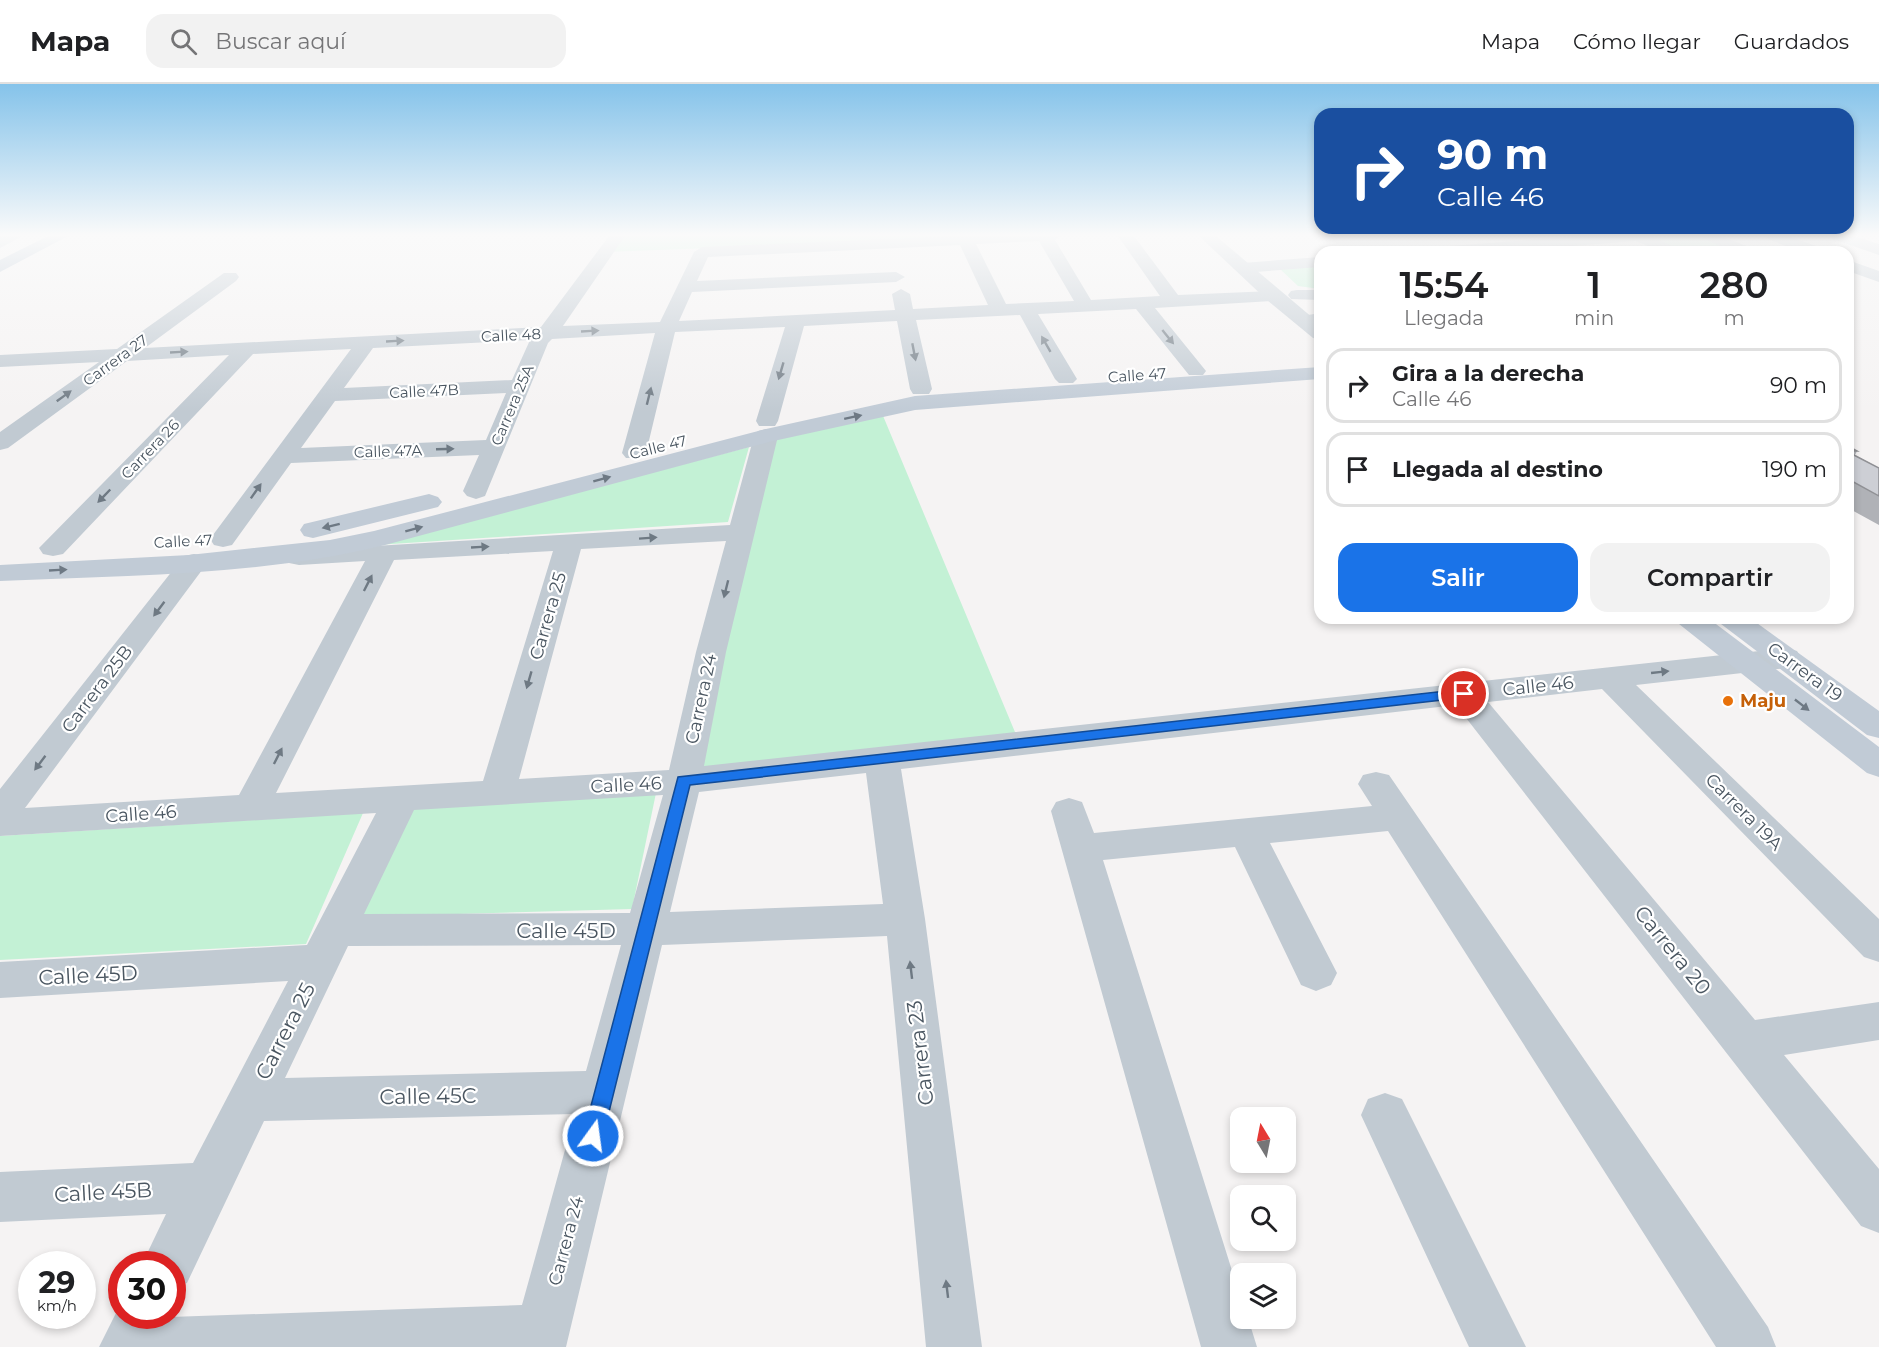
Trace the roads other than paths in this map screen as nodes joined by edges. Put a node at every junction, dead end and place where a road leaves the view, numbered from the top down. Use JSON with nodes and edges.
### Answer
{"nodes":[{"id":1,"x":205,"y":295,"type":"edge"},
{"id":2,"x":574,"y":295,"type":"edge"},
{"id":3,"x":681,"y":295,"type":"edge"},
{"id":4,"x":901,"y":295,"type":"edge"},
{"id":5,"x":993,"y":295,"type":"edge"},
{"id":6,"x":1079,"y":295,"type":"edge"},
{"id":7,"x":1168,"y":295,"type":"edge"},
{"id":8,"x":1297,"y":295,"type":"joint"},
{"id":9,"x":1314,"y":295,"type":"edge"},
{"id":10,"x":1273,"y":296,"type":"joint"},
{"id":11,"x":1173,"y":302,"type":"junction"},
{"id":12,"x":1141,"y":303,"type":"junction"},
{"id":13,"x":1086,"y":306,"type":"junction"},
{"id":14,"x":1026,"y":309,"type":"junction"},
{"id":15,"x":1000,"y":310,"type":"junction"},
{"id":16,"x":907,"y":315,"type":"junction"},
{"id":17,"x":1314,"y":318,"type":"edge"},
{"id":18,"x":795,"y":321,"type":"junction"},
{"id":19,"x":666,"y":327,"type":"junction"},
{"id":20,"x":545,"y":334,"type":"junction"},
{"id":21,"x":366,"y":343,"type":"junction"},
{"id":22,"x":247,"y":349,"type":"junction"},
{"id":23,"x":121,"y":355,"type":"junction"},
{"id":24,"x":0,"y":361,"type":"edge"},
{"id":25,"x":1314,"y":363,"type":"edge"},
{"id":26,"x":1196,"y":371,"type":"junction"},
{"id":27,"x":1314,"y":373,"type":"edge"},
{"id":28,"x":1083,"y":382,"type":"junction"},
{"id":29,"x":520,"y":386,"type":"junction"},
{"id":30,"x":921,"y":388,"type":"junction"},
{"id":31,"x":327,"y":395,"type":"junction"},
{"id":32,"x":34,"y":418,"type":"junction"},
{"id":33,"x":0,"y":419,"type":"edge"},
{"id":34,"x":767,"y":428,"type":"junction"},
{"id":35,"x":0,"y":442,"type":"edge"},
{"id":36,"x":495,"y":447,"type":"junction"},
{"id":37,"x":634,"y":453,"type":"junction"},
{"id":38,"x":282,"y":456,"type":"junction"},
{"id":39,"x":476,"y":491,"type":"junction"},
{"id":40,"x":740,"y":532,"type":"junction"},
{"id":41,"x":223,"y":539,"type":"junction"},
{"id":42,"x":569,"y":543,"type":"junction"},
{"id":43,"x":53,"y":548,"type":"junction"},
{"id":44,"x":384,"y":552,"type":"junction"},
{"id":45,"x":274,"y":558,"type":"junction"},
{"id":46,"x":194,"y":562,"type":"junction"},
{"id":47,"x":1,"y":569,"type":"edge"},
{"id":48,"x":1697,"y":624,"type":"edge"},
{"id":49,"x":1739,"y":624,"type":"edge"},
{"id":50,"x":1786,"y":658,"type":"junction"},
{"id":51,"x":1747,"y":662,"type":"junction"},
{"id":52,"x":1610,"y":678,"type":"junction"},
{"id":53,"x":1464,"y":694,"type":"junction"},
{"id":54,"x":1879,"y":727,"type":"edge"},
{"id":55,"x":882,"y":759,"type":"junction"},
{"id":56,"x":1879,"y":765,"type":"edge"},
{"id":57,"x":684,"y":781,"type":"junction"},
{"id":58,"x":497,"y":792,"type":"junction"},
{"id":59,"x":402,"y":798,"type":"junction"},
{"id":60,"x":251,"y":807,"type":"junction"},
{"id":61,"x":0,"y":815,"type":"edge"},
{"id":62,"x":0,"y":823,"type":"edge"},
{"id":63,"x":1246,"y":832,"type":"junction"},
{"id":64,"x":905,"y":919,"type":"junction"},
{"id":65,"x":646,"y":929,"type":"junction"},
{"id":66,"x":1879,"y":945,"type":"edge"},
{"id":67,"x":328,"y":946,"type":"junction"},
{"id":68,"x":1316,"y":973,"type":"dead end"},
{"id":69,"x":0,"y":980,"type":"edge"},
{"id":70,"x":1879,"y":1021,"type":"edge"},
{"id":71,"x":1747,"y":1041,"type":"junction"},
{"id":72,"x":604,"y":1092,"type":"junction"},
{"id":73,"x":251,"y":1100,"type":"junction"},
{"id":74,"x":1385,"y":1114,"type":"dead end"},
{"id":75,"x":207,"y":1187,"type":"junction"},
{"id":76,"x":0,"y":1197,"type":"edge"},
{"id":77,"x":1879,"y":1208,"type":"edge"},
{"id":78,"x":175,"y":1251,"type":"edge"},
{"id":79,"x":133,"y":1336,"type":"edge"},
{"id":80,"x":540,"y":1340,"type":"edge"},
{"id":81,"x":954,"y":1347,"type":"edge"},
{"id":82,"x":1229,"y":1347,"type":"edge"},
{"id":83,"x":1498,"y":1347,"type":"edge"},
{"id":84,"x":1743,"y":1347,"type":"edge"}],
"edges":[{"from":1,"to":23,"type":"street","name":"Carrera 27"},
{"from":2,"to":20,"type":"street","name":"Carrera 25A"},
{"from":3,"to":19,"type":"street"},
{"from":4,"to":16,"type":"street"},
{"from":5,"to":15,"type":"street"},
{"from":6,"to":13,"type":"street"},
{"from":7,"to":11,"type":"street"},
{"from":8,"to":9,"type":"street"},
{"from":8,"to":17,"type":"street"},
{"from":10,"to":11,"type":"street","name":"Calle 48"},
{"from":10,"to":17,"type":"street"},
{"from":11,"to":12,"type":"street","name":"Calle 48"},
{"from":12,"to":13,"type":"street","name":"Calle 48"},
{"from":12,"to":26,"type":"street","one_way":true},
{"from":13,"to":14,"type":"street","name":"Calle 48"},
{"from":14,"to":15,"type":"street","name":"Calle 48"},
{"from":28,"to":14,"type":"street","one_way":true},
{"from":15,"to":16,"type":"street","name":"Calle 48"},
{"from":16,"to":18,"type":"street","name":"Calle 48"},
{"from":16,"to":30,"type":"street","one_way":true},
{"from":18,"to":19,"type":"street","name":"Calle 48"},
{"from":18,"to":34,"type":"street","name":"Carrera 24","one_way":true},
{"from":20,"to":19,"type":"street","name":"Calle 48","one_way":true},
{"from":37,"to":19,"type":"street","one_way":true},
{"from":21,"to":20,"type":"street","name":"Calle 48","one_way":true},
{"from":20,"to":29,"type":"street","name":"Carrera 25A"},
{"from":21,"to":22,"type":"street","name":"Calle 48"},
{"from":21,"to":31,"type":"street"},
{"from":23,"to":22,"type":"street","name":"Calle 48","one_way":true},
{"from":22,"to":43,"type":"street","name":"Carrera 26","one_way":true},
{"from":23,"to":24,"type":"street","name":"Calle 48"},
{"from":32,"to":23,"type":"street","name":"Carrera 27","one_way":true},
{"from":25,"to":26,"type":"main road","name":"Calle 47"},
{"from":26,"to":28,"type":"main road","name":"Calle 47"},
{"from":27,"to":28,"type":"main road","name":"Calle 47"},
{"from":28,"to":30,"type":"main road","name":"Calle 47"},
{"from":34,"to":28,"type":"main road","name":"Calle 47","one_way":true},
{"from":29,"to":31,"type":"street","name":"Calle 47B"},
{"from":29,"to":36,"type":"street","name":"Carrera 25A"},
{"from":30,"to":34,"type":"main road","name":"Calle 47"},
{"from":31,"to":38,"type":"street"},
{"from":32,"to":33,"type":"street"},
{"from":32,"to":35,"type":"street","name":"Carrera 27"},
{"from":34,"to":37,"type":"main road","name":"Calle 47"},
{"from":34,"to":40,"type":"street","name":"Carrera 24"},
{"from":45,"to":34,"type":"main road","name":"Calle 47","one_way":true},
{"from":38,"to":36,"type":"street","name":"Calle 47A","one_way":true},
{"from":36,"to":39,"type":"street","name":"Carrera 25A"},
{"from":37,"to":39,"type":"main road","name":"Calle 47"},
{"from":41,"to":38,"type":"street","one_way":true},
{"from":39,"to":41,"type":"main road","name":"Calle 47","one_way":true},
{"from":42,"to":40,"type":"street","name":"Calle 47","one_way":true},
{"from":40,"to":57,"type":"street","name":"Carrera 24","one_way":true},
{"from":41,"to":43,"type":"main road","name":"Calle 47"},
{"from":44,"to":42,"type":"street","name":"Calle 47","one_way":true},
{"from":42,"to":58,"type":"street","name":"Carrera 25","one_way":true},
{"from":43,"to":47,"type":"main road","name":"Calle 47"},
{"from":44,"to":45,"type":"street","name":"Calle 47"},
{"from":60,"to":44,"type":"street","one_way":true},
{"from":45,"to":46,"type":"main road","name":"Calle 47"},
{"from":47,"to":46,"type":"main road","name":"Calle 47","one_way":true},
{"from":46,"to":61,"type":"street","name":"Carrera 25B","one_way":true},
{"from":48,"to":51,"type":"main road","name":"Carrera 19"},
{"from":49,"to":50,"type":"main road","name":"Carrera 19"},
{"from":50,"to":51,"type":"street","name":"Calle 46"},
{"from":50,"to":54,"type":"main road","name":"Carrera 19"},
{"from":52,"to":51,"type":"street","name":"Calle 46","one_way":true},
{"from":51,"to":56,"type":"main road","name":"Carrera 19","one_way":true},
{"from":52,"to":53,"type":"street","name":"Calle 46"},
{"from":52,"to":66,"type":"street","name":"Carrera 19A"},
{"from":53,"to":55,"type":"street","name":"Calle 46"},
{"from":53,"to":71,"type":"street","name":"Carrera 20"},
{"from":55,"to":57,"type":"street","name":"Calle 46"},
{"from":55,"to":64,"type":"street","name":"Carrera 23"},
{"from":57,"to":58,"type":"street","name":"Calle 46"},
{"from":57,"to":65,"type":"street","name":"Carrera 24"},
{"from":58,"to":59,"type":"street","name":"Calle 46"},
{"from":59,"to":60,"type":"street","name":"Calle 46"},
{"from":59,"to":67,"type":"street","name":"Carrera 25"},
{"from":60,"to":62,"type":"street","name":"Calle 46"},
{"from":63,"to":68,"type":"street"},
{"from":63,"to":82,"type":"street"},
{"from":63,"to":84,"type":"street"},
{"from":64,"to":65,"type":"street","name":"Calle 45D"},
{"from":81,"to":64,"type":"street","name":"Carrera 23","one_way":true},
{"from":65,"to":67,"type":"street","name":"Calle 45D"},
{"from":65,"to":72,"type":"street","name":"Carrera 24"},
{"from":67,"to":69,"type":"street","name":"Calle 45D"},
{"from":67,"to":73,"type":"street","name":"Carrera 25"},
{"from":70,"to":71,"type":"street"},
{"from":71,"to":77,"type":"street","name":"Carrera 20"},
{"from":72,"to":73,"type":"street","name":"Calle 45C"},
{"from":72,"to":80,"type":"street","name":"Carrera 24"},
{"from":73,"to":75,"type":"street","name":"Carrera 25"},
{"from":74,"to":83,"type":"street"},
{"from":75,"to":76,"type":"street","name":"Calle 45B"},
{"from":75,"to":78,"type":"street","name":"Carrera 25"},
{"from":79,"to":80,"type":"street"}]}
